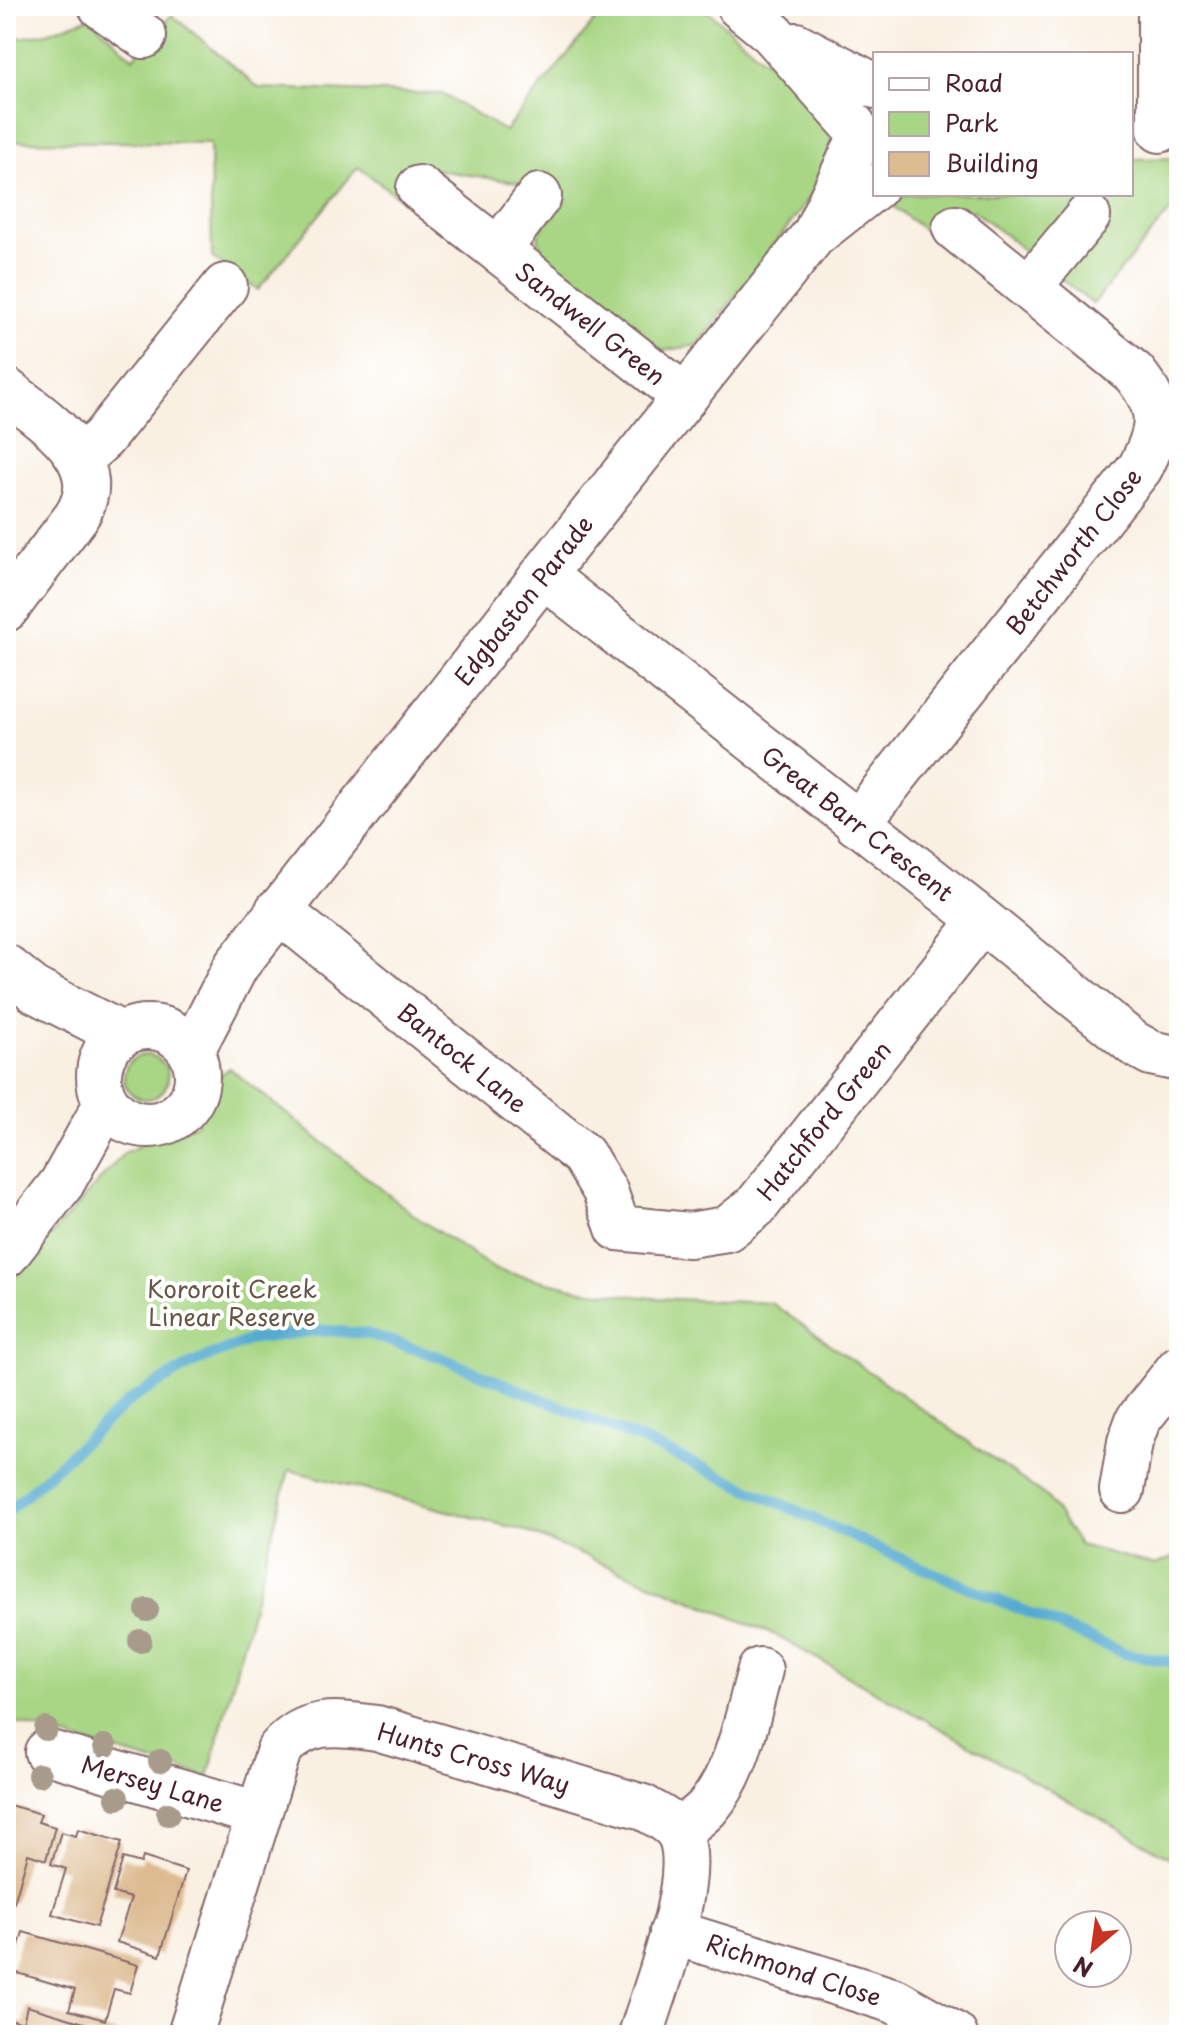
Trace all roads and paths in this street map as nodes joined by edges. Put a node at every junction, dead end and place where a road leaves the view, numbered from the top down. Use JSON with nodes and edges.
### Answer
{"nodes":[{"id":1,"x":101,"y":6,"type":"edge"},
{"id":2,"x":739,"y":6,"type":"edge"},
{"id":3,"x":1160,"y":6,"type":"edge"},
{"id":4,"x":772,"y":33,"type":"junction"},
{"id":5,"x":144,"y":36,"type":"dead end"},
{"id":6,"x":873,"y":85,"type":"edge"},
{"id":7,"x":1157,"y":130,"type":"edge"},
{"id":8,"x":865,"y":132,"type":"edge"},
{"id":9,"x":419,"y":188,"type":"dead end"},
{"id":10,"x":873,"y":189,"type":"edge"},
{"id":11,"x":539,"y":196,"type":"dead end"},
{"id":12,"x":1088,"y":216,"type":"dead end"},
{"id":13,"x":955,"y":228,"type":"dead end"},
{"id":14,"x":813,"y":236,"type":"junction"},
{"id":15,"x":498,"y":250,"type":"junction"},
{"id":16,"x":225,"y":286,"type":"dead end"},
{"id":17,"x":1029,"y":287,"type":"junction"},
{"id":18,"x":6,"y":390,"type":"edge"},
{"id":19,"x":684,"y":396,"type":"junction"},
{"id":20,"x":1168,"y":427,"type":"edge"},
{"id":21,"x":81,"y":458,"type":"junction"},
{"id":22,"x":543,"y":575,"type":"junction"},
{"id":23,"x":6,"y":609,"type":"edge"},
{"id":24,"x":857,"y":824,"type":"junction"},
{"id":25,"x":278,"y":910,"type":"junction"},
{"id":26,"x":982,"y":920,"type":"junction"},
{"id":27,"x":236,"y":966,"type":"junction"},
{"id":28,"x":21,"y":979,"type":"edge"},
{"id":29,"x":191,"y":1052,"type":"junction"},
{"id":30,"x":1179,"y":1059,"type":"edge"},
{"id":31,"x":123,"y":1072,"type":"junction"},
{"id":32,"x":618,"y":1228,"type":"joint"},
{"id":33,"x":6,"y":1255,"type":"edge"},
{"id":34,"x":1179,"y":1368,"type":"edge"},
{"id":35,"x":1122,"y":1490,"type":"dead end"},
{"id":36,"x":760,"y":1670,"type":"dead end"},
{"id":37,"x":47,"y":1752,"type":"dead end"},
{"id":38,"x":258,"y":1814,"type":"junction"},
{"id":39,"x":678,"y":1832,"type":"junction"},
{"id":40,"x":672,"y":1932,"type":"junction"},
{"id":41,"x":190,"y":2035,"type":"edge"},
{"id":42,"x":641,"y":2035,"type":"edge"},
{"id":43,"x":955,"y":2035,"type":"edge"}],
"edges":[{"from":1,"to":5,"type":"street"},
{"from":2,"to":4,"type":"street"},
{"from":3,"to":7,"type":"street"},
{"from":4,"to":6,"type":"street"},
{"from":4,"to":8,"type":"street"},
{"from":8,"to":14,"type":"street","name":"Edgbaston Parade"},
{"from":9,"to":15,"type":"street","name":"Sandwell Green"},
{"from":10,"to":14,"type":"street","name":"Edgbaston Parade"},
{"from":11,"to":15,"type":"street","name":"Sandwell Green"},
{"from":12,"to":17,"type":"street"},
{"from":13,"to":17,"type":"street","name":"Betchworth Close"},
{"from":14,"to":19,"type":"street","name":"Edgbaston Parade"},
{"from":15,"to":19,"type":"street","name":"Sandwell Green"},
{"from":16,"to":21,"type":"street"},
{"from":17,"to":20,"type":"street","name":"Betchworth Close"},
{"from":18,"to":21,"type":"street"},
{"from":19,"to":22,"type":"street","name":"Edgbaston Parade"},
{"from":20,"to":24,"type":"street","name":"Betchworth Close"},
{"from":21,"to":23,"type":"street"},
{"from":22,"to":24,"type":"street","name":"Great Barr Crescent"},
{"from":22,"to":25,"type":"street","name":"Edgbaston Parade"},
{"from":24,"to":26,"type":"street","name":"Great Barr Crescent"},
{"from":25,"to":27,"type":"street","name":"Edgbaston Parade"},
{"from":25,"to":32,"type":"street","name":"Bantock Lane"},
{"from":26,"to":30,"type":"street","name":"Great Barr Crescent"},
{"from":26,"to":32,"type":"street","name":"Hatchford Green"},
{"from":27,"to":29,"type":"street","name":"Edgbaston Parade"},
{"from":27,"to":31,"type":"street","name":"Edgbaston Parade"},
{"from":28,"to":31,"type":"street"},
{"from":29,"to":31,"type":"street"},
{"from":29,"to":31,"type":"street"},
{"from":31,"to":33,"type":"street","name":"Edgbaston Parade"},
{"from":34,"to":35,"type":"street"},
{"from":36,"to":39,"type":"street"},
{"from":37,"to":38,"type":"street","name":"Mersey Lane"},
{"from":38,"to":39,"type":"street","name":"Hunts Cross Way"},
{"from":38,"to":41,"type":"street","name":"Hunts Cross Way"},
{"from":39,"to":40,"type":"street"},
{"from":40,"to":42,"type":"street"},
{"from":40,"to":43,"type":"street","name":"Richmond Close"}]}
